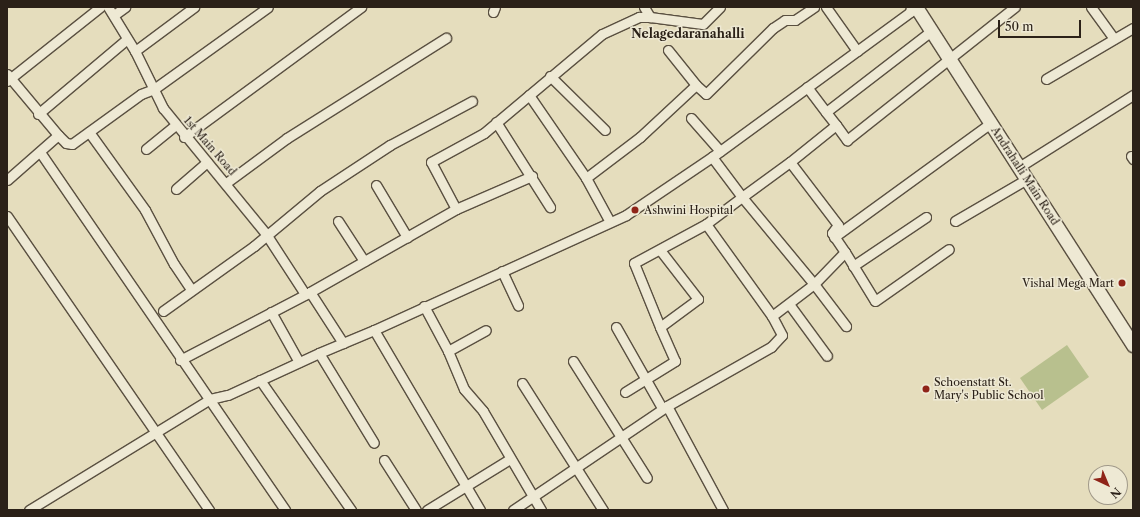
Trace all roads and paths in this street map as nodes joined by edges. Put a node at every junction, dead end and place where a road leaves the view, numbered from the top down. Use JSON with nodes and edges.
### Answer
{"nodes":[{"id":1,"x":100,"y":7,"type":"edge"},
{"id":2,"x":108,"y":7,"type":"edge"},
{"id":3,"x":125,"y":7,"type":"edge"},
{"id":4,"x":194,"y":7,"type":"edge"},
{"id":5,"x":268,"y":7,"type":"edge"},
{"id":6,"x":362,"y":7,"type":"edge"},
{"id":7,"x":644,"y":7,"type":"edge"},
{"id":8,"x":720,"y":7,"type":"edge"},
{"id":9,"x":814,"y":7,"type":"edge"},
{"id":10,"x":826,"y":7,"type":"edge"},
{"id":11,"x":1015,"y":7,"type":"edge"},
{"id":12,"x":910,"y":8,"type":"edge"},
{"id":13,"x":1093,"y":8,"type":"edge"},
{"id":14,"x":114,"y":15,"type":"junction"},
{"id":15,"x":650,"y":16,"type":"junction"},
{"id":16,"x":1133,"y":28,"type":"edge"},
{"id":17,"x":932,"y":30,"type":"junction"},
{"id":18,"x":446,"y":38,"type":"dead end"},
{"id":19,"x":1114,"y":39,"type":"junction"},
{"id":20,"x":127,"y":40,"type":"junction"},
{"id":21,"x":668,"y":50,"type":"dead end"},
{"id":22,"x":857,"y":50,"type":"junction"},
{"id":23,"x":135,"y":52,"type":"junction"},
{"id":24,"x":949,"y":58,"type":"junction"},
{"id":25,"x":550,"y":76,"type":"junction"},
{"id":26,"x":8,"y":78,"type":"edge"},
{"id":27,"x":1046,"y":79,"type":"dead end"},
{"id":28,"x":696,"y":85,"type":"junction"},
{"id":29,"x":807,"y":87,"type":"junction"},
{"id":30,"x":154,"y":89,"type":"junction"},
{"id":31,"x":529,"y":95,"type":"junction"},
{"id":32,"x":1133,"y":95,"type":"edge"},
{"id":33,"x":472,"y":101,"type":"dead end"},
{"id":34,"x":826,"y":112,"type":"junction"},
{"id":35,"x":38,"y":114,"type":"junction"},
{"id":36,"x":691,"y":118,"type":"dead end"},
{"id":37,"x":496,"y":122,"type":"junction"},
{"id":38,"x":991,"y":123,"type":"junction"},
{"id":39,"x":176,"y":125,"type":"junction"},
{"id":40,"x":836,"y":125,"type":"junction"},
{"id":41,"x":605,"y":130,"type":"dead end"},
{"id":42,"x":89,"y":132,"type":"junction"},
{"id":43,"x":58,"y":135,"type":"junction"},
{"id":44,"x":184,"y":137,"type":"junction"},
{"id":45,"x":146,"y":149,"type":"dead end"},
{"id":46,"x":720,"y":150,"type":"junction"},
{"id":47,"x":40,"y":152,"type":"junction"},
{"id":48,"x":712,"y":156,"type":"junction"},
{"id":49,"x":207,"y":162,"type":"junction"},
{"id":50,"x":790,"y":162,"type":"junction"},
{"id":51,"x":1019,"y":167,"type":"junction"},
{"id":52,"x":532,"y":176,"type":"junction"},
{"id":53,"x":586,"y":178,"type":"junction"},
{"id":54,"x":1027,"y":179,"type":"junction"},
{"id":55,"x":7,"y":180,"type":"edge"},
{"id":56,"x":226,"y":184,"type":"junction"},
{"id":57,"x":376,"y":185,"type":"dead end"},
{"id":58,"x":176,"y":189,"type":"dead end"},
{"id":59,"x":742,"y":197,"type":"junction"},
{"id":60,"x":550,"y":207,"type":"dead end"},
{"id":61,"x":456,"y":209,"type":"junction"},
{"id":62,"x":7,"y":216,"type":"edge"},
{"id":63,"x":926,"y":218,"type":"dead end"},
{"id":64,"x":338,"y":221,"type":"dead end"},
{"id":65,"x":955,"y":221,"type":"dead end"},
{"id":66,"x":610,"y":222,"type":"junction"},
{"id":67,"x":706,"y":224,"type":"junction"},
{"id":68,"x":266,"y":234,"type":"junction"},
{"id":69,"x":407,"y":237,"type":"junction"},
{"id":70,"x":834,"y":237,"type":"junction"},
{"id":71,"x":949,"y":249,"type":"dead end"},
{"id":72,"x":660,"y":250,"type":"junction"},
{"id":73,"x":845,"y":252,"type":"junction"},
{"id":74,"x":364,"y":261,"type":"junction"},
{"id":75,"x":853,"y":266,"type":"junction"},
{"id":76,"x":502,"y":271,"type":"junction"},
{"id":77,"x":814,"y":284,"type":"junction"},
{"id":78,"x":191,"y":289,"type":"junction"},
{"id":79,"x":308,"y":293,"type":"junction"},
{"id":80,"x":789,"y":304,"type":"junction"},
{"id":81,"x":518,"y":305,"type":"dead end"},
{"id":82,"x":424,"y":306,"type":"junction"},
{"id":83,"x":163,"y":311,"type":"dead end"},
{"id":84,"x":271,"y":312,"type":"junction"},
{"id":85,"x":772,"y":316,"type":"junction"},
{"id":86,"x":660,"y":326,"type":"junction"},
{"id":87,"x":846,"y":326,"type":"dead end"},
{"id":88,"x":616,"y":327,"type":"dead end"},
{"id":89,"x":374,"y":330,"type":"junction"},
{"id":90,"x":486,"y":330,"type":"dead end"},
{"id":91,"x":1131,"y":336,"type":"edge"},
{"id":92,"x":342,"y":344,"type":"junction"},
{"id":93,"x":448,"y":351,"type":"junction"},
{"id":94,"x":319,"y":353,"type":"junction"},
{"id":95,"x":827,"y":356,"type":"dead end"},
{"id":96,"x":180,"y":360,"type":"junction"},
{"id":97,"x":573,"y":361,"type":"dead end"},
{"id":98,"x":299,"y":362,"type":"junction"},
{"id":99,"x":260,"y":380,"type":"junction"},
{"id":100,"x":646,"y":380,"type":"junction"},
{"id":101,"x":522,"y":383,"type":"dead end"},
{"id":102,"x":625,"y":392,"type":"dead end"},
{"id":103,"x":210,"y":399,"type":"junction"},
{"id":104,"x":664,"y":407,"type":"junction"},
{"id":105,"x":157,"y":432,"type":"junction"},
{"id":106,"x":621,"y":437,"type":"junction"},
{"id":107,"x":374,"y":443,"type":"dead end"},
{"id":108,"x":510,"y":459,"type":"junction"},
{"id":109,"x":384,"y":460,"type":"dead end"},
{"id":110,"x":576,"y":466,"type":"junction"},
{"id":111,"x":646,"y":478,"type":"dead end"},
{"id":112,"x":464,"y":486,"type":"junction"},
{"id":113,"x":532,"y":496,"type":"junction"},
{"id":114,"x":29,"y":510,"type":"edge"},
{"id":115,"x":209,"y":510,"type":"edge"},
{"id":116,"x":285,"y":510,"type":"edge"},
{"id":117,"x":351,"y":510,"type":"edge"},
{"id":118,"x":416,"y":510,"type":"edge"},
{"id":119,"x":428,"y":510,"type":"edge"},
{"id":120,"x":480,"y":510,"type":"edge"},
{"id":121,"x":513,"y":510,"type":"edge"},
{"id":122,"x":541,"y":510,"type":"edge"},
{"id":123,"x":603,"y":510,"type":"edge"},
{"id":124,"x":723,"y":510,"type":"edge"}],
"edges":[{"from":1,"to":26,"type":"street"},
{"from":2,"to":14,"type":"street","name":"1st Main Road"},
{"from":3,"to":14,"type":"street"},
{"from":4,"to":23,"type":"street"},
{"from":5,"to":30,"type":"street"},
{"from":6,"to":44,"type":"street"},
{"from":7,"to":15,"type":"street"},
{"from":8,"to":15,"type":"street"},
{"from":9,"to":28,"type":"street"},
{"from":10,"to":22,"type":"street"},
{"from":11,"to":24,"type":"street"},
{"from":12,"to":17,"type":"main road","name":"Andrahalli Main Road"},
{"from":12,"to":22,"type":"street"},
{"from":13,"to":19,"type":"street"},
{"from":14,"to":20,"type":"street","name":"1st Main Road"},
{"from":15,"to":25,"type":"street"},
{"from":16,"to":19,"type":"street"},
{"from":17,"to":24,"type":"main road","name":"Andrahalli Main Road"},
{"from":17,"to":34,"type":"street"},
{"from":18,"to":56,"type":"street"},
{"from":19,"to":27,"type":"street"},
{"from":20,"to":23,"type":"street","name":"1st Main Road"},
{"from":20,"to":35,"type":"street"},
{"from":21,"to":28,"type":"street"},
{"from":22,"to":29,"type":"street"},
{"from":23,"to":30,"type":"street","name":"1st Main Road"},
{"from":24,"to":38,"type":"main road","name":"Andrahalli Main Road"},
{"from":24,"to":40,"type":"street"},
{"from":25,"to":31,"type":"street"},
{"from":25,"to":41,"type":"street"},
{"from":26,"to":35,"type":"street"},
{"from":28,"to":53,"type":"street"},
{"from":29,"to":34,"type":"street"},
{"from":29,"to":46,"type":"street"},
{"from":30,"to":39,"type":"street","name":"1st Main Road"},
{"from":30,"to":42,"type":"street"},
{"from":31,"to":37,"type":"street"},
{"from":31,"to":53,"type":"street"},
{"from":32,"to":51,"type":"street"},
{"from":33,"to":68,"type":"street"},
{"from":34,"to":40,"type":"street"},
{"from":35,"to":43,"type":"street"},
{"from":36,"to":46,"type":"street"},
{"from":37,"to":52,"type":"street"},
{"from":37,"to":61,"type":"street"},
{"from":38,"to":51,"type":"main road","name":"Andrahalli Main Road"},
{"from":38,"to":70,"type":"street"},
{"from":39,"to":44,"type":"street","name":"1st Main Road"},
{"from":39,"to":45,"type":"street"},
{"from":40,"to":50,"type":"street"},
{"from":42,"to":43,"type":"street"},
{"from":42,"to":78,"type":"street"},
{"from":43,"to":47,"type":"street"},
{"from":44,"to":49,"type":"street","name":"1st Main Road"},
{"from":46,"to":48,"type":"street"},
{"from":47,"to":55,"type":"street"},
{"from":47,"to":96,"type":"street"},
{"from":48,"to":59,"type":"street"},
{"from":48,"to":66,"type":"street"},
{"from":49,"to":56,"type":"street","name":"1st Main Road"},
{"from":49,"to":58,"type":"street"},
{"from":50,"to":59,"type":"street"},
{"from":50,"to":70,"type":"street"},
{"from":51,"to":54,"type":"main road","name":"Andrahalli Main Road"},
{"from":52,"to":60,"type":"street"},
{"from":52,"to":61,"type":"street"},
{"from":53,"to":66,"type":"street"},
{"from":54,"to":65,"type":"street"},
{"from":54,"to":91,"type":"main road","name":"Andrahalli Main Road"},
{"from":56,"to":68,"type":"street","name":"1st Main Road"},
{"from":57,"to":69,"type":"street"},
{"from":59,"to":67,"type":"street"},
{"from":59,"to":77,"type":"street"},
{"from":61,"to":69,"type":"street"},
{"from":62,"to":105,"type":"street"},
{"from":63,"to":75,"type":"street"},
{"from":64,"to":74,"type":"street"},
{"from":66,"to":76,"type":"street"},
{"from":67,"to":72,"type":"street"},
{"from":67,"to":85,"type":"street"},
{"from":68,"to":78,"type":"street"},
{"from":68,"to":79,"type":"street","name":"1st Main Road"},
{"from":69,"to":74,"type":"street"},
{"from":70,"to":73,"type":"street"},
{"from":71,"to":75,"type":"street"},
{"from":72,"to":86,"type":"street"},
{"from":72,"to":86,"type":"street"},
{"from":73,"to":75,"type":"street"},
{"from":73,"to":77,"type":"street"},
{"from":74,"to":79,"type":"street"},
{"from":76,"to":81,"type":"street"},
{"from":76,"to":82,"type":"street"},
{"from":77,"to":80,"type":"street"},
{"from":77,"to":87,"type":"street"},
{"from":78,"to":83,"type":"street"},
{"from":79,"to":84,"type":"street"},
{"from":79,"to":92,"type":"street","name":"1st Main Road"},
{"from":80,"to":85,"type":"street"},
{"from":80,"to":95,"type":"street"},
{"from":82,"to":89,"type":"street"},
{"from":82,"to":93,"type":"street"},
{"from":84,"to":96,"type":"street"},
{"from":84,"to":98,"type":"street"},
{"from":85,"to":104,"type":"street"},
{"from":86,"to":100,"type":"street"},
{"from":88,"to":100,"type":"street"},
{"from":89,"to":92,"type":"street"},
{"from":89,"to":112,"type":"street"},
{"from":90,"to":93,"type":"street"},
{"from":92,"to":94,"type":"street"},
{"from":93,"to":108,"type":"street"},
{"from":94,"to":98,"type":"street"},
{"from":94,"to":107,"type":"street"},
{"from":96,"to":103,"type":"street"},
{"from":97,"to":106,"type":"street"},
{"from":98,"to":99,"type":"street"},
{"from":99,"to":103,"type":"street"},
{"from":99,"to":117,"type":"street"},
{"from":100,"to":102,"type":"street"},
{"from":100,"to":104,"type":"street"},
{"from":101,"to":110,"type":"street"},
{"from":103,"to":105,"type":"street"},
{"from":103,"to":116,"type":"street"},
{"from":104,"to":106,"type":"street"},
{"from":104,"to":124,"type":"street"},
{"from":105,"to":114,"type":"street"},
{"from":105,"to":115,"type":"street"},
{"from":106,"to":110,"type":"street"},
{"from":106,"to":111,"type":"street"},
{"from":108,"to":112,"type":"street"},
{"from":108,"to":113,"type":"street"},
{"from":109,"to":118,"type":"street"},
{"from":110,"to":113,"type":"street"},
{"from":110,"to":123,"type":"street"},
{"from":112,"to":119,"type":"street"},
{"from":112,"to":120,"type":"street"},
{"from":113,"to":121,"type":"street"},
{"from":113,"to":122,"type":"street"}]}
